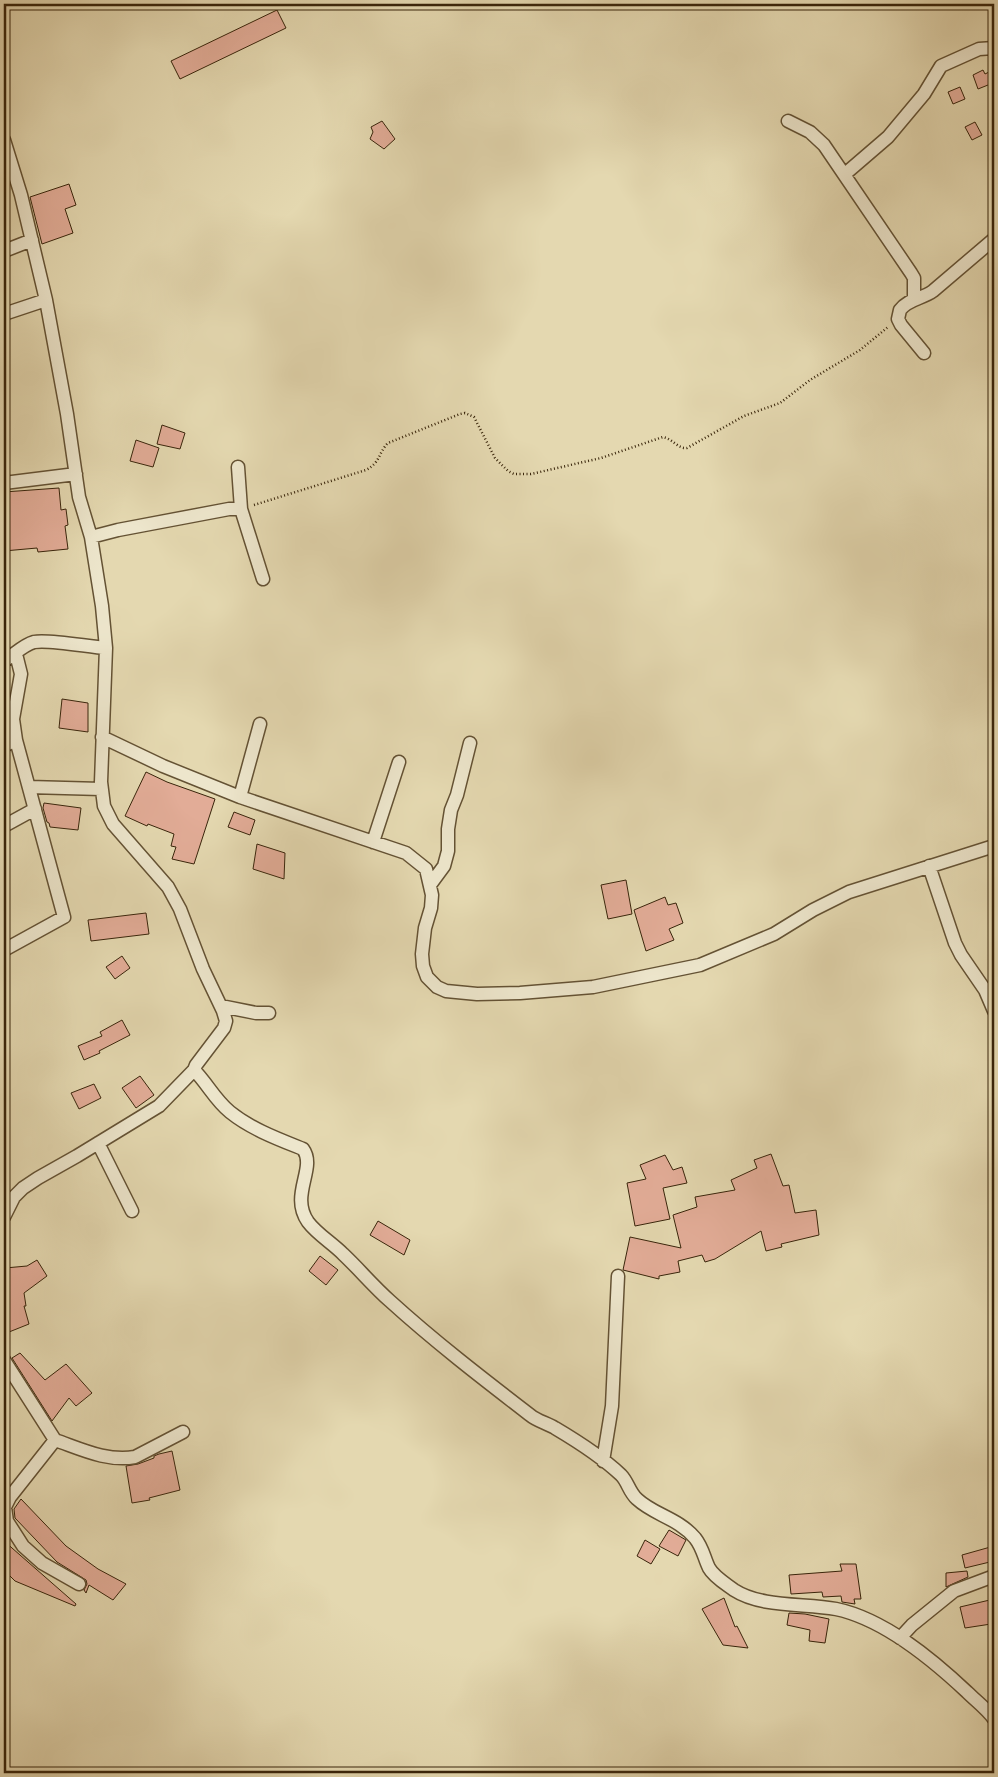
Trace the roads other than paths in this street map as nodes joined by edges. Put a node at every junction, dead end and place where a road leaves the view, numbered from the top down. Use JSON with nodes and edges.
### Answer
{"nodes":[{"id":1,"x":994,"y":48,"type":"edge"},
{"id":2,"x":788,"y":121,"type":"dead end"},
{"id":3,"x":4,"y":140,"type":"edge"},
{"id":4,"x":7,"y":162,"type":"edge"},
{"id":5,"x":845,"y":174,"type":"junction"},
{"id":6,"x":994,"y":239,"type":"edge"},
{"id":7,"x":32,"y":240,"type":"junction"},
{"id":8,"x":4,"y":251,"type":"edge"},
{"id":9,"x":914,"y":299,"type":"junction"},
{"id":10,"x":46,"y":300,"type":"junction"},
{"id":11,"x":4,"y":314,"type":"edge"},
{"id":12,"x":924,"y":353,"type":"dead end"},
{"id":13,"x":238,"y":467,"type":"dead end"},
{"id":14,"x":76,"y":474,"type":"junction"},
{"id":15,"x":4,"y":484,"type":"edge"},
{"id":16,"x":241,"y":509,"type":"junction"},
{"id":17,"x":91,"y":537,"type":"junction"},
{"id":18,"x":263,"y":579,"type":"dead end"},
{"id":19,"x":106,"y":648,"type":"junction"},
{"id":20,"x":16,"y":654,"type":"junction"},
{"id":21,"x":4,"y":660,"type":"edge"},
{"id":22,"x":260,"y":724,"type":"dead end"},
{"id":23,"x":102,"y":737,"type":"junction"},
{"id":24,"x":16,"y":740,"type":"junction"},
{"id":25,"x":470,"y":743,"type":"dead end"},
{"id":26,"x":4,"y":746,"type":"edge"},
{"id":27,"x":399,"y":762,"type":"dead end"},
{"id":28,"x":29,"y":787,"type":"junction"},
{"id":29,"x":101,"y":789,"type":"junction"},
{"id":30,"x":240,"y":796,"type":"junction"},
{"id":31,"x":35,"y":809,"type":"junction"},
{"id":32,"x":4,"y":826,"type":"edge"},
{"id":33,"x":373,"y":842,"type":"junction"},
{"id":34,"x":994,"y":846,"type":"edge"},
{"id":35,"x":928,"y":866,"type":"junction"},
{"id":36,"x":430,"y":885,"type":"junction"},
{"id":37,"x":4,"y":950,"type":"edge"},
{"id":38,"x":221,"y":1006,"type":"junction"},
{"id":39,"x":994,"y":1011,"type":"edge"},
{"id":40,"x":269,"y":1013,"type":"dead end"},
{"id":41,"x":194,"y":1070,"type":"junction"},
{"id":42,"x":98,"y":1143,"type":"junction"},
{"id":43,"x":132,"y":1211,"type":"dead end"},
{"id":44,"x":4,"y":1217,"type":"edge"},
{"id":45,"x":618,"y":1276,"type":"dead end"},
{"id":46,"x":4,"y":1360,"type":"edge"},
{"id":47,"x":183,"y":1432,"type":"dead end"},
{"id":48,"x":55,"y":1440,"type":"junction"},
{"id":49,"x":603,"y":1461,"type":"junction"},
{"id":50,"x":994,"y":1576,"type":"edge"},
{"id":51,"x":79,"y":1584,"type":"dead end"},
{"id":52,"x":900,"y":1638,"type":"junction"},
{"id":53,"x":994,"y":1719,"type":"edge"}],
"edges":[{"from":1,"to":5,"type":"street"},
{"from":2,"to":5,"type":"street"},
{"from":3,"to":4,"type":"street"},
{"from":4,"to":7,"type":"street"},
{"from":5,"to":9,"type":"street"},
{"from":6,"to":9,"type":"street"},
{"from":7,"to":8,"type":"street"},
{"from":7,"to":10,"type":"street"},
{"from":9,"to":12,"type":"street"},
{"from":10,"to":11,"type":"street"},
{"from":10,"to":14,"type":"street"},
{"from":13,"to":16,"type":"street"},
{"from":14,"to":15,"type":"street"},
{"from":14,"to":17,"type":"street"},
{"from":16,"to":17,"type":"street"},
{"from":16,"to":18,"type":"street"},
{"from":17,"to":19,"type":"street"},
{"from":19,"to":20,"type":"street"},
{"from":19,"to":23,"type":"street"},
{"from":20,"to":21,"type":"street"},
{"from":20,"to":24,"type":"street"},
{"from":22,"to":30,"type":"street"},
{"from":23,"to":29,"type":"street"},
{"from":23,"to":30,"type":"street"},
{"from":24,"to":26,"type":"street"},
{"from":24,"to":28,"type":"street"},
{"from":25,"to":36,"type":"street"},
{"from":27,"to":33,"type":"street"},
{"from":28,"to":29,"type":"street"},
{"from":28,"to":31,"type":"street"},
{"from":29,"to":38,"type":"street"},
{"from":30,"to":33,"type":"street"},
{"from":31,"to":32,"type":"street"},
{"from":31,"to":37,"type":"street"},
{"from":33,"to":36,"type":"street"},
{"from":34,"to":35,"type":"street"},
{"from":35,"to":36,"type":"street"},
{"from":35,"to":39,"type":"street"},
{"from":38,"to":40,"type":"street"},
{"from":38,"to":41,"type":"street"},
{"from":41,"to":42,"type":"street"},
{"from":41,"to":49,"type":"street"},
{"from":42,"to":43,"type":"street"},
{"from":42,"to":44,"type":"street"},
{"from":45,"to":49,"type":"street"},
{"from":46,"to":48,"type":"street"},
{"from":47,"to":48,"type":"street"},
{"from":48,"to":51,"type":"street"},
{"from":49,"to":52,"type":"street"},
{"from":50,"to":52,"type":"street"},
{"from":52,"to":53,"type":"street"}]}
